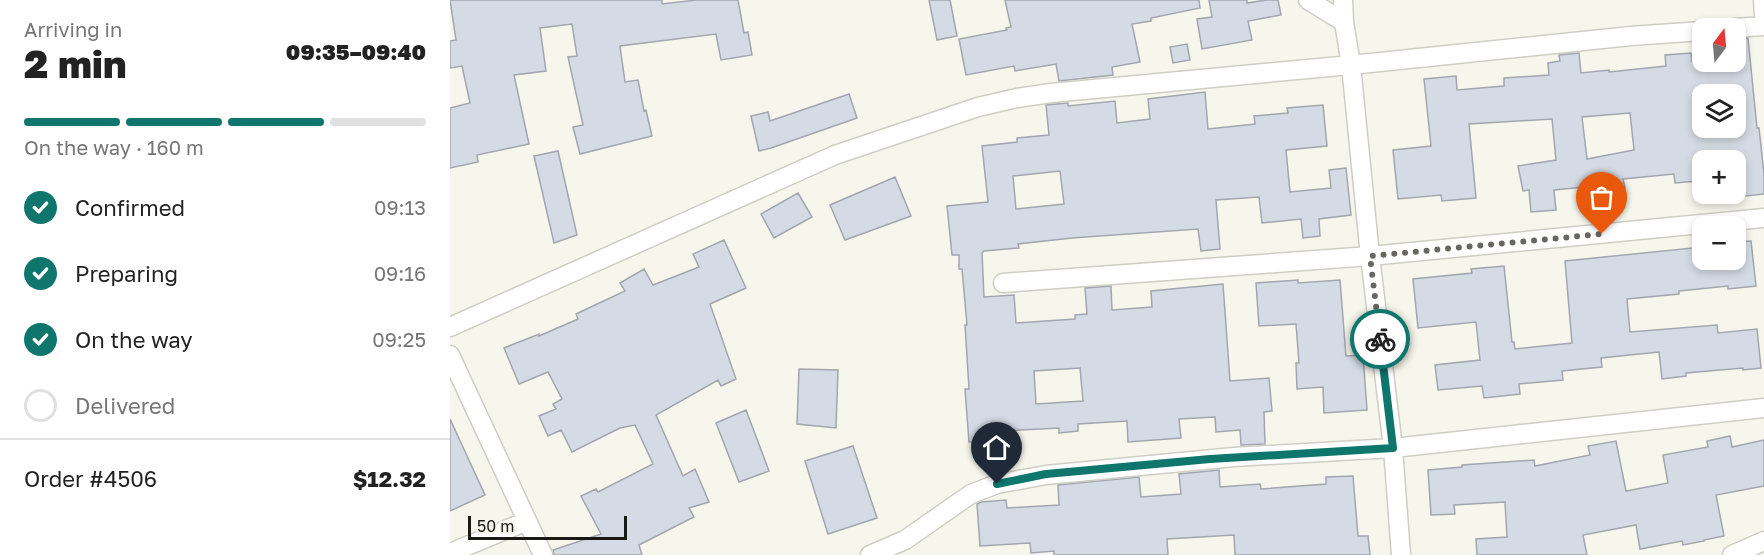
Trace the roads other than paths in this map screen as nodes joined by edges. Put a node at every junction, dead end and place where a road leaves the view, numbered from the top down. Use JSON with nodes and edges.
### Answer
{"nodes":[{"id":1,"x":1308,"y":0,"type":"edge"},
{"id":2,"x":1343,"y":0,"type":"edge"},
{"id":3,"x":1763,"y":0,"type":"edge"},
{"id":4,"x":1764,"y":16,"type":"edge"},
{"id":5,"x":1344,"y":22,"type":"junction"},
{"id":6,"x":1764,"y":26,"type":"edge"},
{"id":7,"x":1746,"y":27,"type":"edge"},
{"id":8,"x":1692,"y":32,"type":"edge"},
{"id":9,"x":1352,"y":65,"type":"junction"},
{"id":10,"x":1764,"y":218,"type":"edge"},
{"id":11,"x":1370,"y":256,"type":"junction"},
{"id":12,"x":1003,"y":283,"type":"dead end"},
{"id":13,"x":450,"y":327,"type":"edge"},
{"id":14,"x":450,"y":355,"type":"edge"},
{"id":15,"x":1764,"y":408,"type":"edge"},
{"id":16,"x":1393,"y":448,"type":"junction"},
{"id":17,"x":527,"y":521,"type":"junction"},
{"id":18,"x":1764,"y":541,"type":"edge"},
{"id":19,"x":450,"y":553,"type":"edge"},
{"id":20,"x":543,"y":555,"type":"edge"},
{"id":21,"x":870,"y":555,"type":"edge"},
{"id":22,"x":1401,"y":555,"type":"edge"},
{"id":23,"x":1732,"y":555,"type":"edge"}],
"edges":[{"from":1,"to":5,"type":"street"},
{"from":2,"to":5,"type":"street"},
{"from":3,"to":4,"type":"street"},
{"from":5,"to":9,"type":"street"},
{"from":6,"to":7,"type":"street"},
{"from":8,"to":9,"type":"street"},
{"from":9,"to":11,"type":"street"},
{"from":9,"to":13,"type":"street"},
{"from":10,"to":11,"type":"street"},
{"from":11,"to":12,"type":"street"},
{"from":11,"to":16,"type":"street"},
{"from":14,"to":17,"type":"street"},
{"from":15,"to":16,"type":"street"},
{"from":16,"to":21,"type":"street"},
{"from":16,"to":22,"type":"street"},
{"from":17,"to":19,"type":"street"},
{"from":17,"to":20,"type":"street"},
{"from":18,"to":23,"type":"street"}]}
